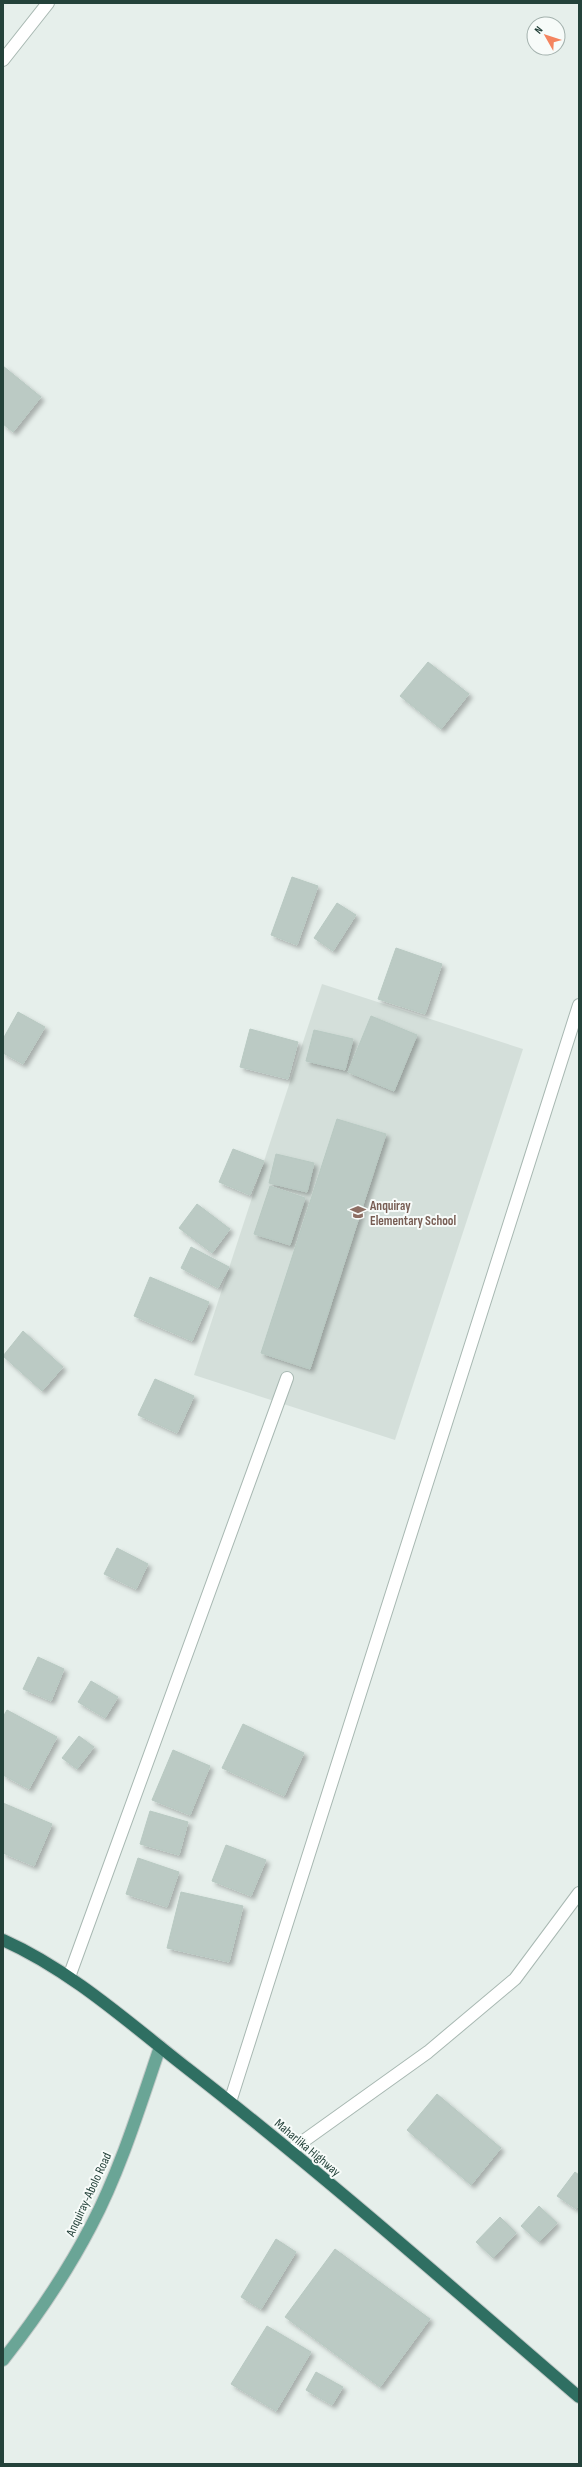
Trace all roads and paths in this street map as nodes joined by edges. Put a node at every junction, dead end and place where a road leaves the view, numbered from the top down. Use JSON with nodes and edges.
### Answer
{"nodes":[{"id":1,"x":48,"y":3,"type":"edge"},
{"id":2,"x":3,"y":60,"type":"edge"},
{"id":3,"x":579,"y":1005,"type":"edge"},
{"id":4,"x":287,"y":1378,"type":"dead end"},
{"id":5,"x":579,"y":1894,"type":"edge"},
{"id":6,"x":3,"y":1940,"type":"edge"},
{"id":7,"x":69,"y":1977,"type":"junction"},
{"id":8,"x":160,"y":2047,"type":"junction"},
{"id":9,"x":230,"y":2102,"type":"junction"},
{"id":10,"x":291,"y":2150,"type":"junction"},
{"id":11,"x":3,"y":2360,"type":"edge"},
{"id":12,"x":579,"y":2397,"type":"edge"}],
"edges":[{"from":1,"to":2,"type":"street"},
{"from":3,"to":9,"type":"street"},
{"from":4,"to":7,"type":"street"},
{"from":5,"to":10,"type":"street"},
{"from":6,"to":7,"type":"highway","name":"Maharlika Highway"},
{"from":7,"to":8,"type":"highway","name":"Maharlika Highway"},
{"from":8,"to":9,"type":"highway","name":"Maharlika Highway"},
{"from":8,"to":11,"type":"main road","name":"Anquiray-Abolo Road"},
{"from":9,"to":10,"type":"highway","name":"Maharlika Highway"},
{"from":10,"to":12,"type":"highway","name":"Maharlika Highway"}]}
